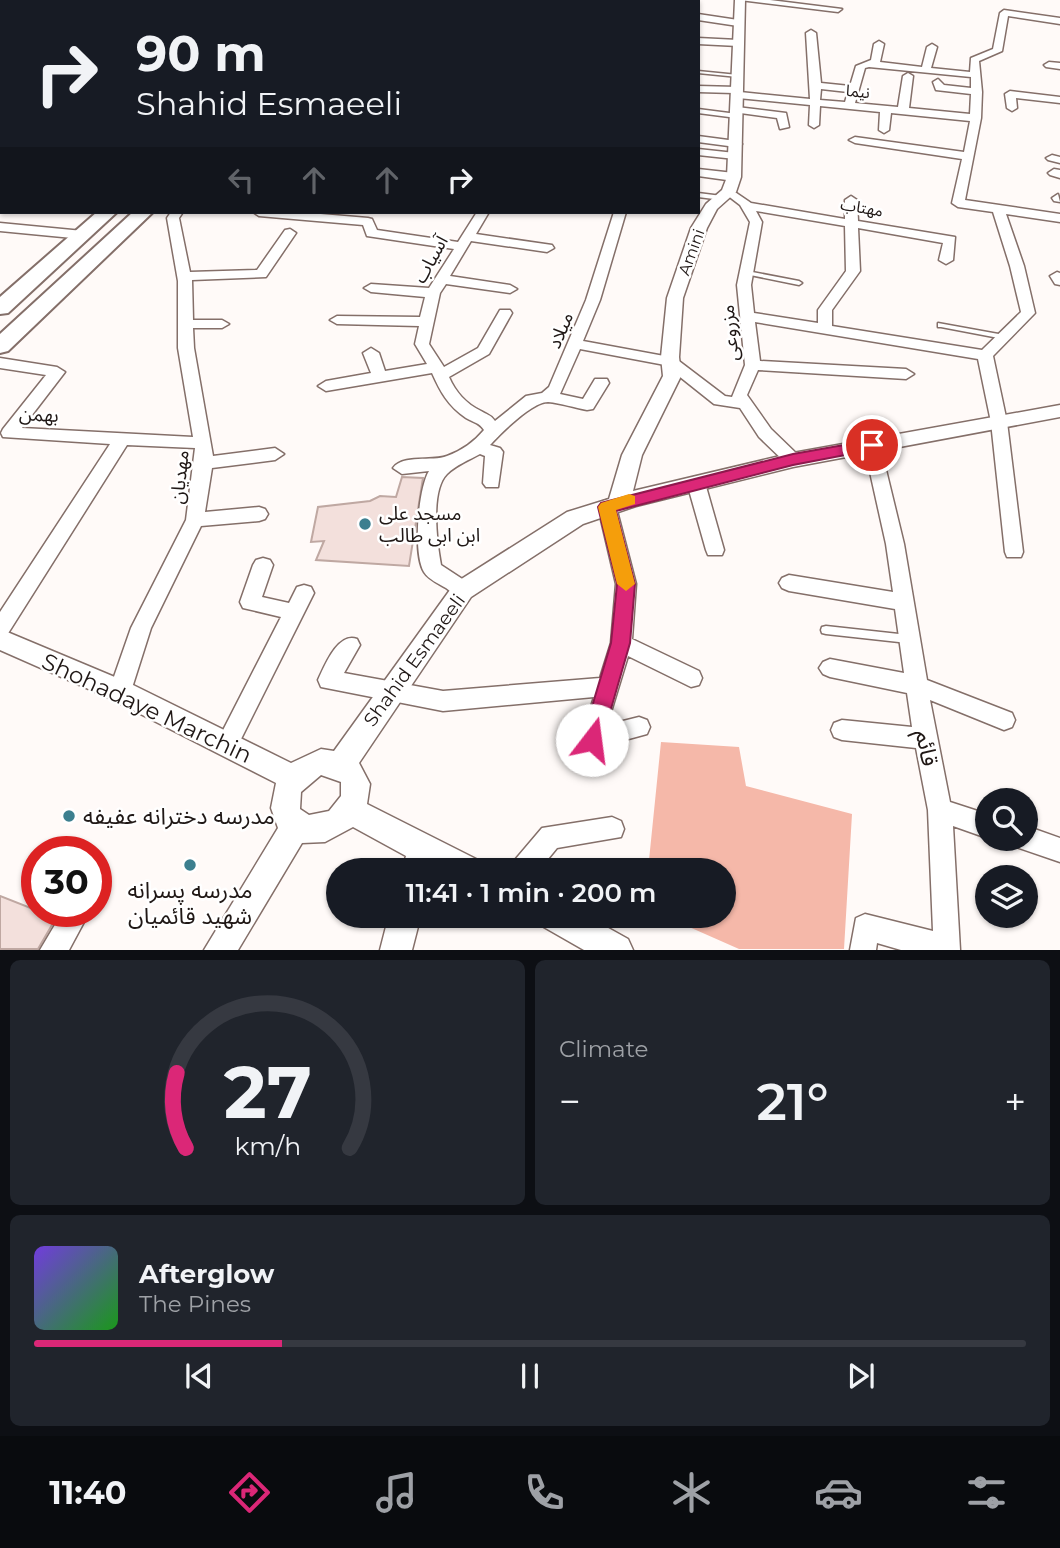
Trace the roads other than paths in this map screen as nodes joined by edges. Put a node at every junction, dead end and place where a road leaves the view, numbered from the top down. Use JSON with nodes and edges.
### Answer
{"nodes":[{"id":1,"x":742,"y":0,"type":"edge"},
{"id":2,"x":838,"y":9,"type":"dead end"},
{"id":3,"x":700,"y":17,"type":"edge"},
{"id":4,"x":1060,"y":21,"type":"edge"},
{"id":5,"x":738,"y":23,"type":"junction"},
{"id":6,"x":811,"y":33,"type":"dead end"},
{"id":7,"x":700,"y":41,"type":"edge"},
{"id":8,"x":738,"y":43,"type":"junction"},
{"id":9,"x":879,"y":44,"type":"dead end"},
{"id":10,"x":932,"y":47,"type":"dead end"},
{"id":11,"x":869,"y":64,"type":"junction"},
{"id":12,"x":926,"y":70,"type":"junction"},
{"id":13,"x":700,"y":73,"type":"edge"},
{"id":14,"x":975,"y":75,"type":"junction"},
{"id":15,"x":908,"y":76,"type":"dead end"},
{"id":16,"x":938,"y":82,"type":"dead end"},
{"id":17,"x":816,"y":85,"type":"junction"},
{"id":18,"x":700,"y":89,"type":"edge"},
{"id":19,"x":852,"y":89,"type":"junction"},
{"id":20,"x":977,"y":92,"type":"junction"},
{"id":21,"x":737,"y":98,"type":"junction"},
{"id":22,"x":1060,"y":100,"type":"edge"},
{"id":23,"x":816,"y":103,"type":"junction"},
{"id":24,"x":849,"y":106,"type":"junction"},
{"id":25,"x":1012,"y":108,"type":"dead end"},
{"id":26,"x":886,"y":109,"type":"junction"},
{"id":27,"x":700,"y":110,"type":"edge"},
{"id":28,"x":904,"y":111,"type":"junction"},
{"id":29,"x":975,"y":118,"type":"junction"},
{"id":30,"x":814,"y":125,"type":"dead end"},
{"id":31,"x":784,"y":127,"type":"dead end"},
{"id":32,"x":884,"y":130,"type":"dead end"},
{"id":33,"x":700,"y":140,"type":"edge"},
{"id":34,"x":855,"y":140,"type":"dead end"},
{"id":35,"x":735,"y":150,"type":"junction"},
{"id":36,"x":700,"y":152,"type":"edge"},
{"id":37,"x":967,"y":156,"type":"junction"},
{"id":38,"x":700,"y":173,"type":"edge"},
{"id":39,"x":728,"y":189,"type":"junction"},
{"id":40,"x":700,"y":195,"type":"edge"},
{"id":41,"x":851,"y":200,"type":"dead end"},
{"id":42,"x":747,"y":206,"type":"junction"},
{"id":43,"x":998,"y":209,"type":"junction"},
{"id":44,"x":106,"y":214,"type":"edge"},
{"id":45,"x":142,"y":214,"type":"edge"},
{"id":46,"x":176,"y":214,"type":"edge"},
{"id":47,"x":300,"y":214,"type":"edge"},
{"id":48,"x":482,"y":214,"type":"edge"},
{"id":49,"x":619,"y":214,"type":"edge"},
{"id":50,"x":362,"y":217,"type":"edge"},
{"id":51,"x":1060,"y":218,"type":"edge"},
{"id":52,"x":852,"y":223,"type":"junction"},
{"id":53,"x":1,"y":227,"type":"edge"},
{"id":54,"x":290,"y":233,"type":"dead end"},
{"id":55,"x":83,"y":234,"type":"junction"},
{"id":56,"x":464,"y":242,"type":"junction"},
{"id":57,"x":547,"y":248,"type":"dead end"},
{"id":58,"x":946,"y":260,"type":"dead end"},
{"id":59,"x":747,"y":273,"type":"junction"},
{"id":60,"x":184,"y":276,"type":"junction"},
{"id":61,"x":799,"y":283,"type":"dead end"},
{"id":62,"x":437,"y":286,"type":"junction"},
{"id":63,"x":371,"y":288,"type":"dead end"},
{"id":64,"x":510,"y":289,"type":"dead end"},
{"id":65,"x":1,"y":306,"type":"edge"},
{"id":66,"x":505,"y":313,"type":"dead end"},
{"id":67,"x":747,"y":316,"type":"junction"},
{"id":68,"x":337,"y":320,"type":"dead end"},
{"id":69,"x":428,"y":321,"type":"junction"},
{"id":70,"x":186,"y":324,"type":"junction"},
{"id":71,"x":222,"y":324,"type":"dead end"},
{"id":72,"x":941,"y":325,"type":"dead end"},
{"id":73,"x":825,"y":329,"type":"junction"},
{"id":74,"x":1004,"y":337,"type":"junction"},
{"id":75,"x":575,"y":344,"type":"junction"},
{"id":76,"x":0,"y":346,"type":"edge"},
{"id":77,"x":371,"y":353,"type":"dead end"},
{"id":78,"x":985,"y":355,"type":"junction"},
{"id":79,"x":670,"y":361,"type":"junction"},
{"id":80,"x":0,"y":363,"type":"edge"},
{"id":81,"x":753,"y":365,"type":"junction"},
{"id":82,"x":439,"y":371,"type":"junction"},
{"id":83,"x":906,"y":374,"type":"dead end"},
{"id":84,"x":380,"y":377,"type":"junction"},
{"id":85,"x":601,"y":383,"type":"dead end"},
{"id":86,"x":326,"y":386,"type":"dead end"},
{"id":87,"x":547,"y":397,"type":"junction"},
{"id":88,"x":745,"y":404,"type":"junction"},
{"id":89,"x":1060,"y":411,"type":"edge"},
{"id":90,"x":999,"y":422,"type":"junction"},
{"id":91,"x":493,"y":431,"type":"junction"},
{"id":92,"x":122,"y":439,"type":"junction"},
{"id":93,"x":203,"y":443,"type":"junction"},
{"id":94,"x":872,"y":445,"type":"junction"},
{"id":95,"x":479,"y":448,"type":"junction"},
{"id":96,"x":275,"y":454,"type":"dead end"},
{"id":97,"x":793,"y":460,"type":"junction"},
{"id":98,"x":204,"y":463,"type":"junction"},
{"id":99,"x":451,"y":463,"type":"junction"},
{"id":100,"x":402,"y":467,"type":"dead end"},
{"id":101,"x":492,"y":483,"type":"dead end"},
{"id":102,"x":696,"y":483,"type":"junction"},
{"id":103,"x":613,"y":505,"type":"junction"},
{"id":104,"x":259,"y":514,"type":"dead end"},
{"id":105,"x":195,"y":520,"type":"junction"},
{"id":106,"x":715,"y":550,"type":"dead end"},
{"id":107,"x":1014,"y":552,"type":"dead end"},
{"id":108,"x":263,"y":565,"type":"dead end"},
{"id":109,"x":789,"y":583,"type":"dead end"},
{"id":110,"x":463,"y":590,"type":"junction"},
{"id":111,"x":304,"y":593,"type":"dead end"},
{"id":112,"x":904,"y":602,"type":"junction"},
{"id":113,"x":294,"y":612,"type":"junction"},
{"id":114,"x":0,"y":629,"type":"edge"},
{"id":115,"x":826,"y":630,"type":"dead end"},
{"id":116,"x":0,"y":639,"type":"edge"},
{"id":117,"x":909,"y":639,"type":"junction"},
{"id":118,"x":621,"y":643,"type":"junction"},
{"id":119,"x":351,"y":645,"type":"dead end"},
{"id":120,"x":830,"y":668,"type":"dead end"},
{"id":121,"x":691,"y":678,"type":"dead end"},
{"id":122,"x":916,"y":685,"type":"junction"},
{"id":123,"x":606,"y":687,"type":"junction"},
{"id":124,"x":393,"y":689,"type":"junction"},
{"id":125,"x":120,"y":691,"type":"junction"},
{"id":126,"x":1004,"y":720,"type":"dead end"},
{"id":127,"x":639,"y":727,"type":"dead end"},
{"id":128,"x":842,"y":730,"type":"dead end"},
{"id":129,"x":925,"y":739,"type":"junction"},
{"id":130,"x":227,"y":744,"type":"junction"},
{"id":131,"x":341,"y":765,"type":"junction"},
{"id":132,"x":293,"y":778,"type":"junction"},
{"id":133,"x":940,"y":810,"type":"junction"},
{"id":134,"x":350,"y":811,"type":"junction"},
{"id":135,"x":975,"y":822,"type":"edge"},
{"id":136,"x":296,"y":826,"type":"junction"},
{"id":137,"x":612,"y":829,"type":"dead end"},
{"id":138,"x":1038,"y":842,"type":"edge"},
{"id":139,"x":1060,"y":850,"type":"edge"},
{"id":140,"x":419,"y":858,"type":"edge"},
{"id":141,"x":533,"y":858,"type":"edge"},
{"id":142,"x":68,"y":927,"type":"edge"},
{"id":143,"x":402,"y":928,"type":"edge"},
{"id":144,"x":577,"y":928,"type":"edge"},
{"id":145,"x":53,"y":950,"type":"edge"},
{"id":146,"x":220,"y":950,"type":"edge"},
{"id":147,"x":396,"y":950,"type":"edge"},
{"id":148,"x":617,"y":950,"type":"edge"},
{"id":149,"x":863,"y":950,"type":"edge"}],
"edges":[{"from":1,"to":2,"type":"street"},
{"from":1,"to":5,"type":"street"},
{"from":3,"to":5,"type":"street"},
{"from":4,"to":14,"type":"street"},
{"from":5,"to":8,"type":"street"},
{"from":6,"to":17,"type":"street"},
{"from":7,"to":8,"type":"street"},
{"from":8,"to":21,"type":"street"},
{"from":9,"to":11,"type":"street"},
{"from":10,"to":12,"type":"street"},
{"from":11,"to":12,"type":"street"},
{"from":11,"to":19,"type":"street"},
{"from":12,"to":14,"type":"street"},
{"from":13,"to":21,"type":"lane"},
{"from":14,"to":20,"type":"street"},
{"from":15,"to":28,"type":"street"},
{"from":16,"to":20,"type":"street"},
{"from":17,"to":19,"type":"street"},
{"from":17,"to":23,"type":"street"},
{"from":18,"to":21,"type":"street"},
{"from":19,"to":24,"type":"street"},
{"from":20,"to":29,"type":"street"},
{"from":21,"to":23,"type":"street","name":"نیما"},
{"from":21,"to":27,"type":"lane"},
{"from":21,"to":31,"type":"street"},
{"from":21,"to":35,"type":"street"},
{"from":22,"to":25,"type":"street"},
{"from":23,"to":24,"type":"street","name":"نیما"},
{"from":23,"to":30,"type":"street"},
{"from":24,"to":26,"type":"street","name":"نیما"},
{"from":26,"to":28,"type":"street","name":"نیما"},
{"from":26,"to":32,"type":"street"},
{"from":28,"to":29,"type":"street","name":"نیما"},
{"from":29,"to":37,"type":"street"},
{"from":33,"to":35,"type":"street"},
{"from":34,"to":37,"type":"street"},
{"from":35,"to":36,"type":"street"},
{"from":35,"to":39,"type":"street"},
{"from":37,"to":43,"type":"street"},
{"from":38,"to":39,"type":"street"},
{"from":39,"to":40,"type":"lane"},
{"from":39,"to":42,"type":"street"},
{"from":39,"to":79,"type":"street","name":"Amini"},
{"from":41,"to":52,"type":"street"},
{"from":42,"to":52,"type":"street","name":"مهتاب"},
{"from":42,"to":59,"type":"street","name":"مزروعی"},
{"from":43,"to":51,"type":"street"},
{"from":43,"to":74,"type":"street"},
{"from":44,"to":55,"type":"main road"},
{"from":45,"to":76,"type":"main road"},
{"from":46,"to":60,"type":"street","name":"مهدیان"},
{"from":47,"to":50,"type":"street"},
{"from":48,"to":56,"type":"street","name":"آسیاب"},
{"from":49,"to":75,"type":"street","name":"میلاد"},
{"from":50,"to":56,"type":"street"},
{"from":52,"to":58,"type":"street","name":"مهتاب"},
{"from":52,"to":73,"type":"street"},
{"from":53,"to":55,"type":"street"},
{"from":54,"to":60,"type":"street"},
{"from":55,"to":65,"type":"main road"},
{"from":56,"to":57,"type":"street"},
{"from":56,"to":62,"type":"street","name":"آسیاب"},
{"from":59,"to":61,"type":"lane"},
{"from":59,"to":67,"type":"street","name":"مزروعی"},
{"from":60,"to":70,"type":"street","name":"مهدیان"},
{"from":62,"to":63,"type":"street"},
{"from":62,"to":64,"type":"street"},
{"from":62,"to":69,"type":"street","name":"آسیاب"},
{"from":66,"to":82,"type":"street"},
{"from":67,"to":73,"type":"street"},
{"from":67,"to":81,"type":"street","name":"مزروعی"},
{"from":68,"to":69,"type":"street"},
{"from":69,"to":82,"type":"street","name":"آسیاب"},
{"from":70,"to":71,"type":"street"},
{"from":70,"to":93,"type":"street","name":"مهدیان"},
{"from":72,"to":74,"type":"lane"},
{"from":73,"to":78,"type":"street"},
{"from":74,"to":78,"type":"street"},
{"from":75,"to":79,"type":"street"},
{"from":75,"to":87,"type":"street","name":"میلاد"},
{"from":77,"to":84,"type":"street"},
{"from":78,"to":90,"type":"street"},
{"from":79,"to":88,"type":"street"},
{"from":79,"to":103,"type":"street","name":"Amini"},
{"from":80,"to":92,"type":"street","name":"بهمن"},
{"from":81,"to":83,"type":"street"},
{"from":81,"to":88,"type":"street","name":"مزروعی"},
{"from":82,"to":84,"type":"street"},
{"from":82,"to":91,"type":"street","name":"آسیاب"},
{"from":84,"to":86,"type":"street"},
{"from":85,"to":87,"type":"street"},
{"from":87,"to":91,"type":"street"},
{"from":88,"to":97,"type":"street"},
{"from":89,"to":90,"type":"street","name":"Shahid Esmaeeli"},
{"from":90,"to":94,"type":"street","name":"Shahid Esmaeeli"},
{"from":90,"to":107,"type":"street"},
{"from":91,"to":95,"type":"street"},
{"from":92,"to":93,"type":"street","name":"بهمن"},
{"from":92,"to":114,"type":"street"},
{"from":93,"to":98,"type":"street","name":"مهدیان"},
{"from":94,"to":97,"type":"street","name":"Shahid Esmaeeli"},
{"from":94,"to":112,"type":"street","name":"قائم"},
{"from":95,"to":99,"type":"street"},
{"from":95,"to":101,"type":"street"},
{"from":96,"to":98,"type":"street"},
{"from":97,"to":102,"type":"street","name":"Shahid Esmaeeli"},
{"from":98,"to":105,"type":"street","name":"مهدیان"},
{"from":99,"to":100,"type":"street"},
{"from":99,"to":110,"type":"street"},
{"from":102,"to":103,"type":"street","name":"Shahid Esmaeeli"},
{"from":102,"to":106,"type":"street"},
{"from":103,"to":110,"type":"street","name":"Shahid Esmaeeli"},
{"from":103,"to":118,"type":"street"},
{"from":104,"to":105,"type":"street"},
{"from":105,"to":125,"type":"street","name":"مهدیان"},
{"from":108,"to":113,"type":"street"},
{"from":109,"to":112,"type":"street"},
{"from":110,"to":124,"type":"street","name":"Shahid Esmaeeli"},
{"from":111,"to":113,"type":"street"},
{"from":112,"to":117,"type":"street","name":"قائم"},
{"from":113,"to":130,"type":"street"},
{"from":115,"to":117,"type":"lane"},
{"from":116,"to":125,"type":"street","name":"Shohadaye Marchin"},
{"from":117,"to":122,"type":"street","name":"قائم"},
{"from":118,"to":121,"type":"street"},
{"from":118,"to":123,"type":"street"},
{"from":119,"to":124,"type":"street"},
{"from":120,"to":122,"type":"street"},
{"from":122,"to":126,"type":"street"},
{"from":122,"to":129,"type":"street","name":"قائم"},
{"from":123,"to":124,"type":"street"},
{"from":123,"to":127,"type":"street"},
{"from":124,"to":131,"type":"street","name":"Shahid Esmaeeli"},
{"from":125,"to":130,"type":"street","name":"Shohadaye Marchin"},
{"from":128,"to":129,"type":"street"},
{"from":129,"to":133,"type":"street","name":"قائم"},
{"from":130,"to":132,"type":"street","name":"Shohadaye Marchin"},
{"from":131,"to":132,"type":"street"},
{"from":131,"to":134,"type":"street"},
{"from":132,"to":136,"type":"street"},
{"from":133,"to":135,"type":"street"},
{"from":133,"to":149,"type":"street","name":"قائم"},
{"from":134,"to":136,"type":"street"},
{"from":134,"to":140,"type":"street"},
{"from":136,"to":146,"type":"street"},
{"from":137,"to":141,"type":"street"},
{"from":138,"to":139,"type":"street"},
{"from":142,"to":145,"type":"street"},
{"from":143,"to":147,"type":"street"},
{"from":144,"to":148,"type":"street"}]}
